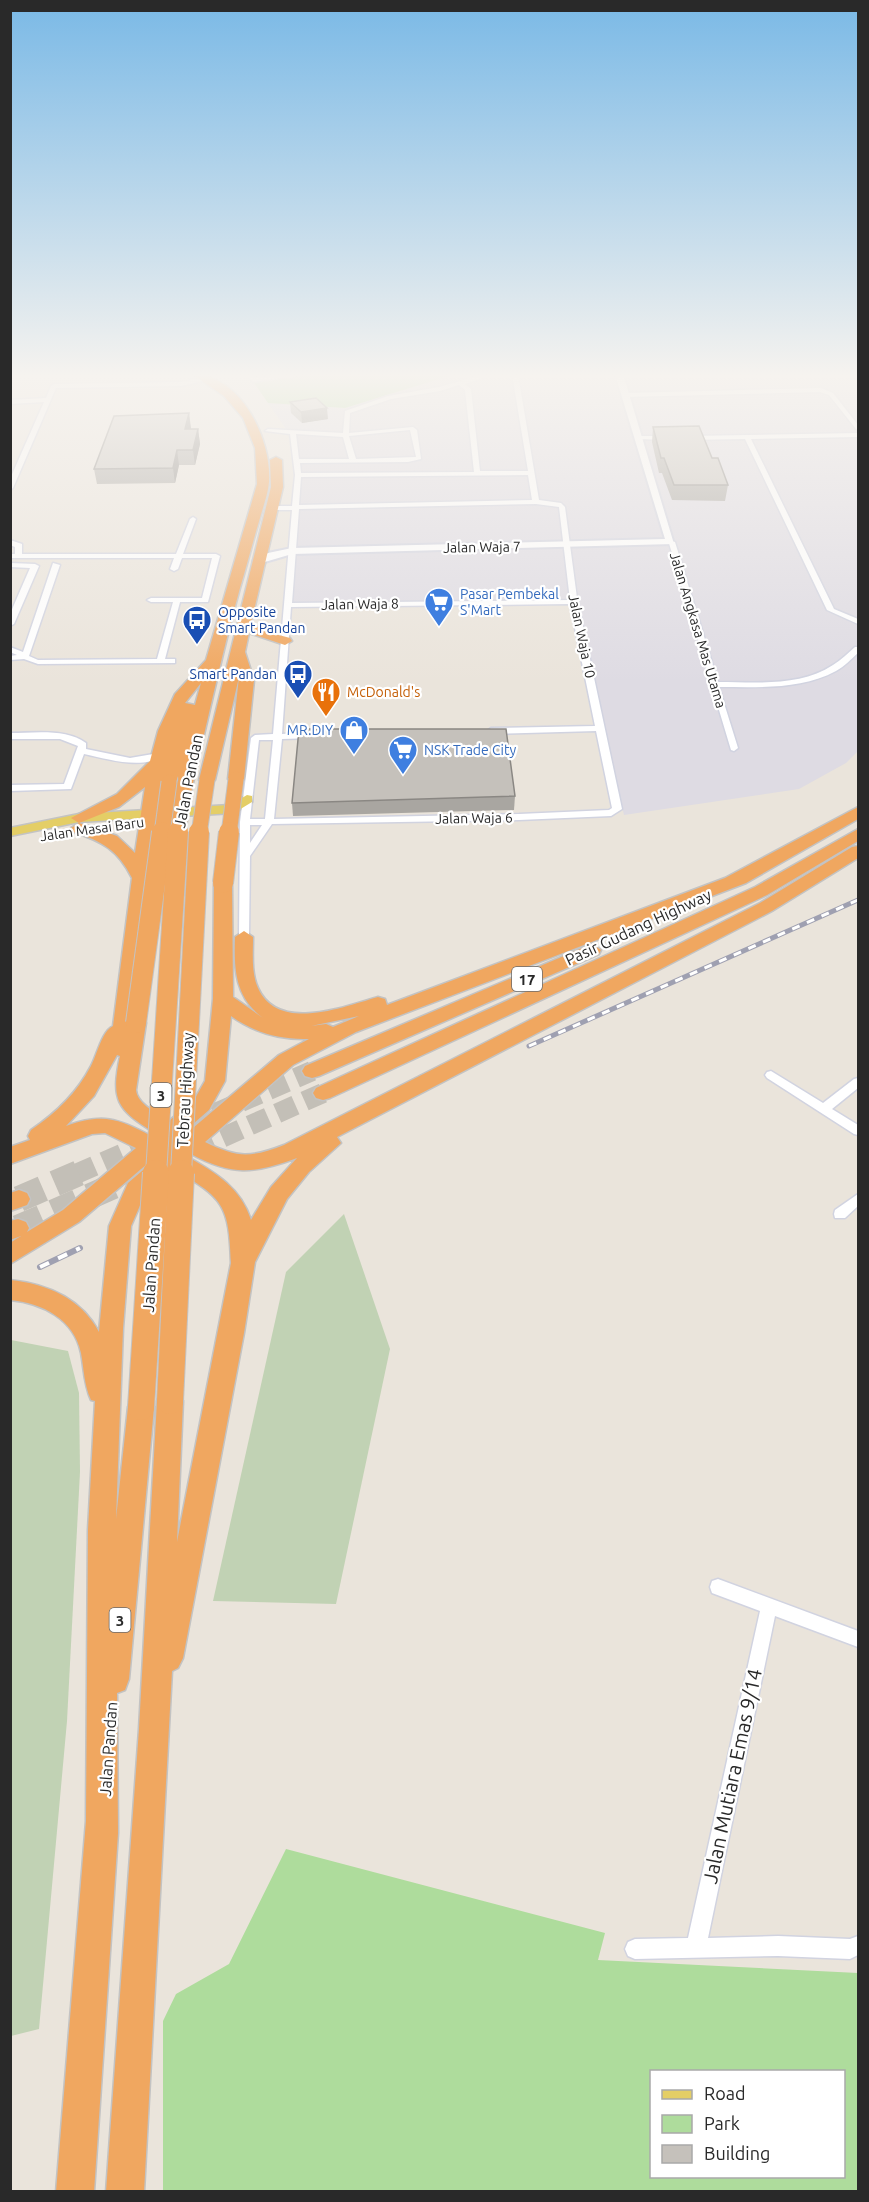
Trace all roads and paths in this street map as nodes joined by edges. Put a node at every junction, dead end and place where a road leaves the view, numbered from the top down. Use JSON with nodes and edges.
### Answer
{"nodes":[{"id":1,"x":263,"y":477,"type":"edge"},
{"id":2,"x":277,"y":477,"type":"edge"},
{"id":3,"x":298,"y":477,"type":"edge"},
{"id":4,"x":531,"y":477,"type":"edge"},
{"id":5,"x":652,"y":477,"type":"edge"},
{"id":6,"x":766,"y":477,"type":"edge"},
{"id":7,"x":536,"y":502,"type":"junction"},
{"id":8,"x":294,"y":507,"type":"junction"},
{"id":9,"x":272,"y":508,"type":"junction"},
{"id":10,"x":193,"y":519,"type":"dead end"},
{"id":11,"x":10,"y":542,"type":"edge"},
{"id":12,"x":671,"y":542,"type":"junction"},
{"id":13,"x":262,"y":544,"type":"junction"},
{"id":14,"x":567,"y":544,"type":"junction"},
{"id":15,"x":292,"y":551,"type":"junction"},
{"id":16,"x":178,"y":555,"type":"junction"},
{"id":17,"x":14,"y":556,"type":"edge"},
{"id":18,"x":258,"y":561,"type":"junction"},
{"id":19,"x":10,"y":565,"type":"edge"},
{"id":20,"x":56,"y":565,"type":"dead end"},
{"id":21,"x":174,"y":569,"type":"dead end"},
{"id":22,"x":151,"y":600,"type":"dead end"},
{"id":23,"x":574,"y":600,"type":"junction"},
{"id":24,"x":177,"y":601,"type":"junction"},
{"id":25,"x":289,"y":602,"type":"junction"},
{"id":26,"x":18,"y":604,"type":"junction"},
{"id":27,"x":41,"y":604,"type":"junction"},
{"id":28,"x":858,"y":622,"type":"edge"},
{"id":29,"x":243,"y":623,"type":"junction"},
{"id":30,"x":10,"y":624,"type":"edge"},
{"id":31,"x":285,"y":641,"type":"junction"},
{"id":32,"x":10,"y":649,"type":"edge"},
{"id":33,"x":858,"y":649,"type":"edge"},
{"id":34,"x":237,"y":650,"type":"junction"},
{"id":35,"x":25,"y":657,"type":"junction"},
{"id":36,"x":10,"y":658,"type":"edge"},
{"id":37,"x":160,"y":661,"type":"junction"},
{"id":38,"x":172,"y":661,"type":"dead end"},
{"id":39,"x":213,"y":661,"type":"junction"},
{"id":40,"x":714,"y":684,"type":"junction"},
{"id":41,"x":601,"y":728,"type":"junction"},
{"id":42,"x":485,"y":731,"type":"edge"},
{"id":43,"x":278,"y":735,"type":"junction"},
{"id":44,"x":325,"y":735,"type":"edge"},
{"id":45,"x":10,"y":736,"type":"edge"},
{"id":46,"x":82,"y":748,"type":"junction"},
{"id":47,"x":734,"y":748,"type":"dead end"},
{"id":48,"x":159,"y":758,"type":"junction"},
{"id":49,"x":207,"y":780,"type":"joint"},
{"id":50,"x":177,"y":782,"type":"junction"},
{"id":51,"x":10,"y":788,"type":"edge"},
{"id":52,"x":247,"y":799,"type":"junction"},
{"id":53,"x":858,"y":812,"type":"edge"},
{"id":54,"x":148,"y":817,"type":"junction"},
{"id":55,"x":269,"y":822,"type":"junction"},
{"id":56,"x":79,"y":823,"type":"junction"},
{"id":57,"x":245,"y":826,"type":"junction"},
{"id":58,"x":10,"y":832,"type":"edge"},
{"id":59,"x":261,"y":833,"type":"junction"},
{"id":60,"x":858,"y":834,"type":"edge"},
{"id":61,"x":10,"y":842,"type":"edge"},
{"id":62,"x":858,"y":851,"type":"edge"},
{"id":63,"x":247,"y":854,"type":"junction"},
{"id":64,"x":740,"y":879,"type":"junction"},
{"id":65,"x":141,"y":880,"type":"junction"},
{"id":66,"x":244,"y":937,"type":"joint"},
{"id":67,"x":222,"y":990,"type":"junction"},
{"id":68,"x":450,"y":990,"type":"junction"},
{"id":69,"x":129,"y":1019,"type":"junction"},
{"id":70,"x":349,"y":1027,"type":"junction"},
{"id":71,"x":510,"y":1040,"type":"junction"},
{"id":72,"x":312,"y":1071,"type":"tunnel mouth"},
{"id":73,"x":771,"y":1075,"type":"dead end"},
{"id":74,"x":858,"y":1082,"type":"edge"},
{"id":75,"x":323,"y":1093,"type":"tunnel mouth"},
{"id":76,"x":824,"y":1109,"type":"junction"},
{"id":77,"x":858,"y":1131,"type":"edge"},
{"id":78,"x":169,"y":1132,"type":"junction"},
{"id":79,"x":191,"y":1142,"type":"junction"},
{"id":80,"x":150,"y":1147,"type":"junction"},
{"id":81,"x":10,"y":1155,"type":"edge"},
{"id":82,"x":172,"y":1158,"type":"junction"},
{"id":83,"x":858,"y":1199,"type":"edge"},
{"id":84,"x":840,"y":1214,"type":"dead end"},
{"id":85,"x":10,"y":1255,"type":"edge"},
{"id":86,"x":243,"y":1263,"type":"junction"},
{"id":87,"x":10,"y":1290,"type":"edge"},
{"id":88,"x":107,"y":1428,"type":"junction"},
{"id":89,"x":718,"y":1587,"type":"dead end"},
{"id":90,"x":769,"y":1606,"type":"junction"},
{"id":91,"x":858,"y":1639,"type":"edge"},
{"id":92,"x":154,"y":1729,"type":"junction"},
{"id":93,"x":102,"y":1833,"type":"junction"},
{"id":94,"x":858,"y":1946,"type":"edge"},
{"id":95,"x":696,"y":1947,"type":"junction"},
{"id":96,"x":634,"y":1949,"type":"dead end"},
{"id":97,"x":75,"y":2192,"type":"edge"},
{"id":98,"x":125,"y":2192,"type":"edge"}],
"edges":[{"from":1,"to":39,"type":"highway","name":"Jalan Pandan","number":"3"},
{"from":2,"to":9,"type":"highway","name":"Jalan Pandan","number":"3"},
{"from":3,"to":8,"type":"street"},
{"from":4,"to":7,"type":"street"},
{"from":5,"to":12,"type":"street","name":"Jalan Angkasa Mas Utama"},
{"from":6,"to":28,"type":"street"},
{"from":7,"to":8,"type":"street"},
{"from":7,"to":14,"type":"street","name":"Jalan Waja 10"},
{"from":8,"to":9,"type":"street"},
{"from":8,"to":15,"type":"street"},
{"from":9,"to":13,"type":"highway","name":"Jalan Pandan","number":"3"},
{"from":10,"to":16,"type":"street"},
{"from":11,"to":17,"type":"street"},
{"from":12,"to":14,"type":"street","name":"Jalan Waja 7"},
{"from":12,"to":40,"type":"street","name":"Jalan Angkasa Mas Utama"},
{"from":13,"to":15,"type":"street","name":"Jalan Waja 7"},
{"from":13,"to":18,"type":"highway","name":"Jalan Pandan","number":"3"},
{"from":14,"to":15,"type":"street","name":"Jalan Waja 7"},
{"from":14,"to":23,"type":"street","name":"Jalan Waja 10"},
{"from":15,"to":18,"type":"street","name":"Jalan Waja 7"},
{"from":15,"to":25,"type":"street"},
{"from":16,"to":17,"type":"street"},
{"from":16,"to":21,"type":"street"},
{"from":16,"to":24,"type":"street"},
{"from":18,"to":29,"type":"highway","name":"Jalan Pandan","number":"3"},
{"from":19,"to":26,"type":"street"},
{"from":20,"to":27,"type":"street"},
{"from":22,"to":24,"type":"street"},
{"from":23,"to":25,"type":"street","name":"Jalan Waja 8"},
{"from":23,"to":41,"type":"street","name":"Jalan Waja 10"},
{"from":24,"to":37,"type":"street"},
{"from":25,"to":31,"type":"street"},
{"from":26,"to":27,"type":"street"},
{"from":26,"to":30,"type":"street"},
{"from":27,"to":35,"type":"street"},
{"from":29,"to":31,"type":"highway"},
{"from":29,"to":34,"type":"highway","name":"Jalan Pandan","number":"3"},
{"from":31,"to":43,"type":"street"},
{"from":32,"to":35,"type":"street"},
{"from":33,"to":40,"type":"street"},
{"from":34,"to":49,"type":"highway","name":"Jalan Pandan","number":"3"},
{"from":34,"to":67,"type":"highway","bridge":true},
{"from":35,"to":36,"type":"street"},
{"from":35,"to":37,"type":"street"},
{"from":37,"to":38,"type":"street"},
{"from":39,"to":48,"type":"highway"},
{"from":39,"to":50,"type":"highway","name":"Jalan Pandan","number":"3"},
{"from":40,"to":47,"type":"street","name":"Jalan Angkasa Mas Utama"},
{"from":41,"to":42,"type":"street"},
{"from":41,"to":55,"type":"street","name":"Jalan Waja 6"},
{"from":43,"to":44,"type":"street"},
{"from":43,"to":52,"type":"street"},
{"from":43,"to":55,"type":"street"},
{"from":45,"to":46,"type":"street"},
{"from":46,"to":48,"type":"street"},
{"from":46,"to":51,"type":"street"},
{"from":48,"to":54,"type":"highway"},
{"from":48,"to":56,"type":"highway"},
{"from":49,"to":92,"type":"highway","name":"Tebrau Highway","number":"3","bridge":true},
{"from":50,"to":69,"type":"highway","bridge":true},
{"from":50,"to":93,"type":"highway","name":"Jalan Pandan","number":"3","bridge":true},
{"from":52,"to":54,"type":"main road","name":"Jalan Masai Baru"},
{"from":52,"to":57,"type":"street"},
{"from":53,"to":64,"type":"highway","name":"Pasir Gudang Highway","number":"17"},
{"from":54,"to":56,"type":"main road","name":"Jalan Masai Baru"},
{"from":54,"to":57,"type":"main road","name":"Jalan Masai Baru"},
{"from":54,"to":65,"type":"highway"},
{"from":55,"to":57,"type":"street","name":"Jalan Waja 6"},
{"from":55,"to":59,"type":"street"},
{"from":56,"to":58,"type":"main road","name":"Jalan Masai Baru"},
{"from":56,"to":61,"type":"main road","name":"Jalan Masai Baru"},
{"from":56,"to":65,"type":"highway"},
{"from":57,"to":59,"type":"street"},
{"from":57,"to":63,"type":"street"},
{"from":59,"to":63,"type":"street"},
{"from":60,"to":75,"type":"highway","name":"Pasir Gudang Highway","number":"17"},
{"from":62,"to":71,"type":"highway"},
{"from":63,"to":66,"type":"street"},
{"from":64,"to":68,"type":"highway"},
{"from":64,"to":72,"type":"highway","name":"Pasir Gudang Highway","number":"17"},
{"from":65,"to":69,"type":"highway"},
{"from":66,"to":68,"type":"highway"},
{"from":67,"to":70,"type":"highway"},
{"from":67,"to":78,"type":"highway"},
{"from":68,"to":70,"type":"highway"},
{"from":69,"to":78,"type":"highway"},
{"from":69,"to":81,"type":"highway"},
{"from":70,"to":79,"type":"highway"},
{"from":71,"to":79,"type":"highway"},
{"from":71,"to":86,"type":"highway"},
{"from":73,"to":76,"type":"street"},
{"from":74,"to":76,"type":"street"},
{"from":76,"to":77,"type":"street"},
{"from":78,"to":79,"type":"highway"},
{"from":78,"to":80,"type":"highway"},
{"from":79,"to":82,"type":"highway"},
{"from":80,"to":81,"type":"highway"},
{"from":80,"to":82,"type":"highway"},
{"from":80,"to":85,"type":"highway"},
{"from":82,"to":86,"type":"highway"},
{"from":82,"to":88,"type":"highway"},
{"from":83,"to":84,"type":"street"},
{"from":86,"to":92,"type":"highway"},
{"from":87,"to":88,"type":"highway"},
{"from":88,"to":93,"type":"highway"},
{"from":89,"to":90,"type":"street"},
{"from":90,"to":91,"type":"street"},
{"from":90,"to":95,"type":"street","name":"Jalan Mutiara Emas 9/14"},
{"from":92,"to":98,"type":"highway","number":"3"},
{"from":93,"to":97,"type":"highway","name":"Jalan Pandan","number":"3"},
{"from":94,"to":95,"type":"street"},
{"from":95,"to":96,"type":"street"}]}
